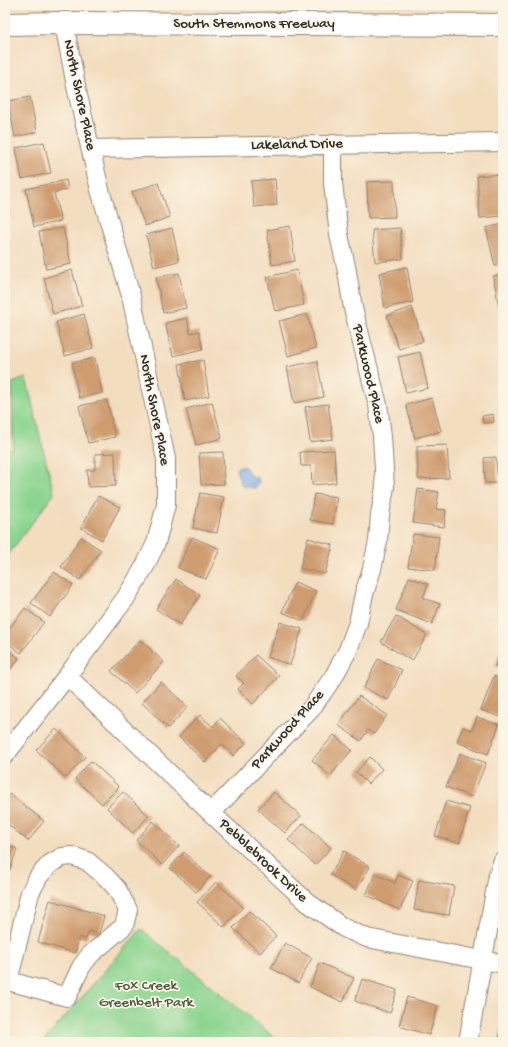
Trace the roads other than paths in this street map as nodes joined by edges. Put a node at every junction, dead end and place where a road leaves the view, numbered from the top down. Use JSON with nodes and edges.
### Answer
{"nodes":[{"id":1,"x":64,"y":23,"type":"junction"},
{"id":2,"x":5,"y":24,"type":"edge"},
{"id":3,"x":503,"y":25,"type":"edge"},
{"id":4,"x":503,"y":142,"type":"edge"},
{"id":5,"x":333,"y":144,"type":"junction"},
{"id":6,"x":91,"y":149,"type":"junction"},
{"id":7,"x":68,"y":676,"type":"junction"},
{"id":8,"x":5,"y":755,"type":"edge"},
{"id":9,"x":211,"y":813,"type":"junction"},
{"id":10,"x":503,"y":860,"type":"edge"},
{"id":11,"x":483,"y":961,"type":"junction"},
{"id":12,"x":503,"y":964,"type":"edge"},
{"id":13,"x":6,"y":981,"type":"edge"},
{"id":14,"x":468,"y":1042,"type":"edge"}],
"edges":[{"from":1,"to":2,"type":"main road","name":"South Stemmons Freeway"},
{"from":1,"to":3,"type":"main road","name":"South Stemmons Freeway"},
{"from":1,"to":6,"type":"street","name":"North Shore Place"},
{"from":4,"to":5,"type":"street","name":"Lakeland Drive"},
{"from":5,"to":6,"type":"street","name":"Lakeland Drive"},
{"from":5,"to":9,"type":"street","name":"Parkwood Place"},
{"from":6,"to":7,"type":"street","name":"North Shore Place"},
{"from":7,"to":8,"type":"street","name":"North Shore Place"},
{"from":7,"to":9,"type":"street","name":"Pebblebrook Drive"},
{"from":9,"to":11,"type":"street","name":"Pebblebrook Drive"},
{"from":10,"to":11,"type":"street"},
{"from":11,"to":12,"type":"street","name":"Pebblebrook Drive"},
{"from":11,"to":14,"type":"street"},
{"from":13,"to":13,"type":"street"}]}
